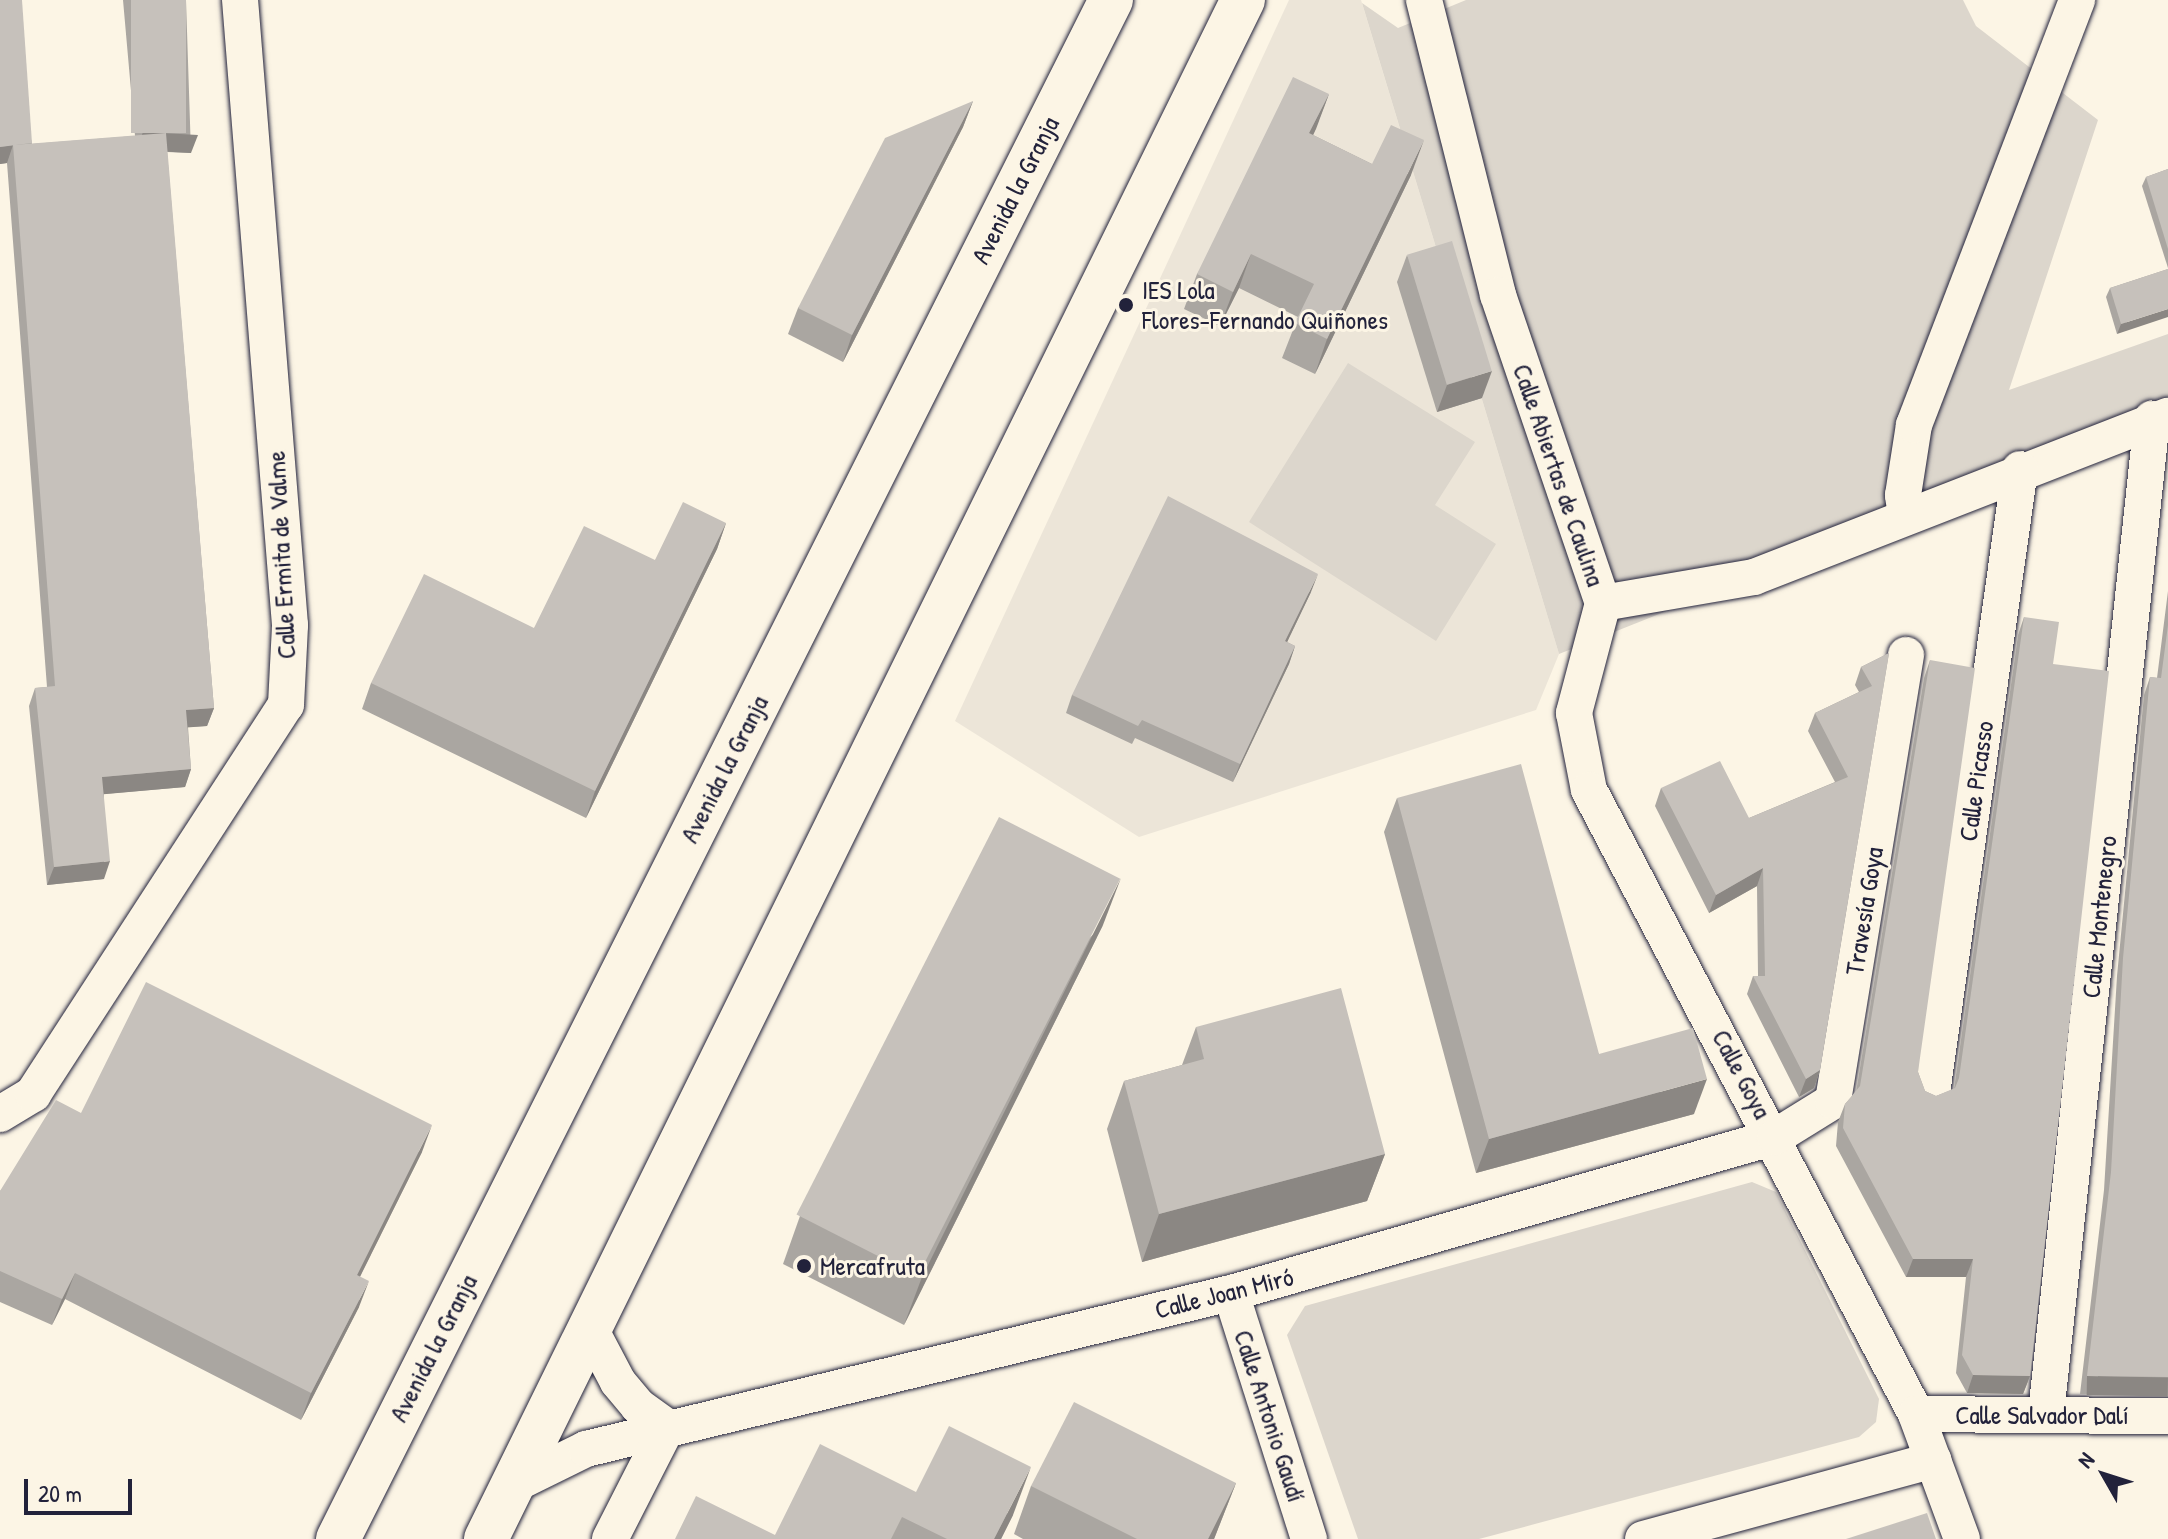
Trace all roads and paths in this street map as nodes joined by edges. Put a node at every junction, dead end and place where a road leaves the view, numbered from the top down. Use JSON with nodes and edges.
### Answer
{"nodes":[{"id":1,"x":240,"y":0,"type":"edge"},
{"id":2,"x":1243,"y":0,"type":"edge"},
{"id":3,"x":1424,"y":0,"type":"edge"},
{"id":4,"x":2077,"y":0,"type":"edge"},
{"id":5,"x":1102,"y":8,"type":"edge"},
{"id":6,"x":2160,"y":417,"type":"edge"},
{"id":7,"x":2020,"y":469,"type":"junction"},
{"id":8,"x":1906,"y":515,"type":"junction"},
{"id":9,"x":1603,"y":603,"type":"junction"},
{"id":10,"x":1906,"y":655,"type":"dead end"},
{"id":11,"x":1932,"y":1093,"type":"edge"},
{"id":12,"x":0,"y":1114,"type":"edge"},
{"id":13,"x":1775,"y":1137,"type":"junction"},
{"id":14,"x":1231,"y":1293,"type":"junction"},
{"id":15,"x":588,"y":1325,"type":"junction"},
{"id":16,"x":1916,"y":1414,"type":"junction"},
{"id":17,"x":2046,"y":1414,"type":"junction"},
{"id":18,"x":2168,"y":1416,"type":"edge"},
{"id":19,"x":667,"y":1427,"type":"junction"},
{"id":20,"x":1933,"y":1460,"type":"junction"},
{"id":21,"x":511,"y":1486,"type":"junction"},
{"id":22,"x":338,"y":1539,"type":"edge"},
{"id":23,"x":486,"y":1539,"type":"edge"},
{"id":24,"x":610,"y":1539,"type":"edge"},
{"id":25,"x":1309,"y":1539,"type":"edge"},
{"id":26,"x":1643,"y":1539,"type":"edge"},
{"id":27,"x":1962,"y":1539,"type":"edge"}],
"edges":[{"from":1,"to":12,"type":"street","name":"Calle Ermita de Valme"},
{"from":2,"to":15,"type":"main road"},
{"from":3,"to":9,"type":"street","name":"Calle Abiertas de Caulina"},
{"from":4,"to":8,"type":"street"},
{"from":5,"to":22,"type":"main road","name":"Avenida la Granja"},
{"from":6,"to":7,"type":"street","name":"Calle Abiertas de Caulina"},
{"from":6,"to":17,"type":"street","name":"Calle Montenegro"},
{"from":7,"to":8,"type":"street","name":"Calle Abiertas de Caulina"},
{"from":7,"to":11,"type":"street","name":"Calle Picasso"},
{"from":8,"to":9,"type":"street","name":"Calle Abiertas de Caulina"},
{"from":9,"to":13,"type":"street","name":"Calle Goya"},
{"from":10,"to":13,"type":"street","name":"Travesía Goya"},
{"from":13,"to":14,"type":"street","name":"Calle Joan Miró"},
{"from":13,"to":16,"type":"street","name":"Calle Goya"},
{"from":14,"to":19,"type":"street","name":"Calle Joan Miró"},
{"from":14,"to":25,"type":"street","name":"Calle Antonio Gaudí"},
{"from":15,"to":19,"type":"street"},
{"from":15,"to":21,"type":"main road"},
{"from":16,"to":17,"type":"street","name":"Calle Salvador Dalí"},
{"from":16,"to":20,"type":"street","name":"Calle Goya"},
{"from":17,"to":18,"type":"street","name":"Calle Salvador Dalí"},
{"from":19,"to":21,"type":"street","name":"Calle Joan Miró"},
{"from":19,"to":24,"type":"street"},
{"from":20,"to":26,"type":"street"},
{"from":20,"to":27,"type":"street","name":"Calle Goya"},
{"from":21,"to":23,"type":"main road"}]}
